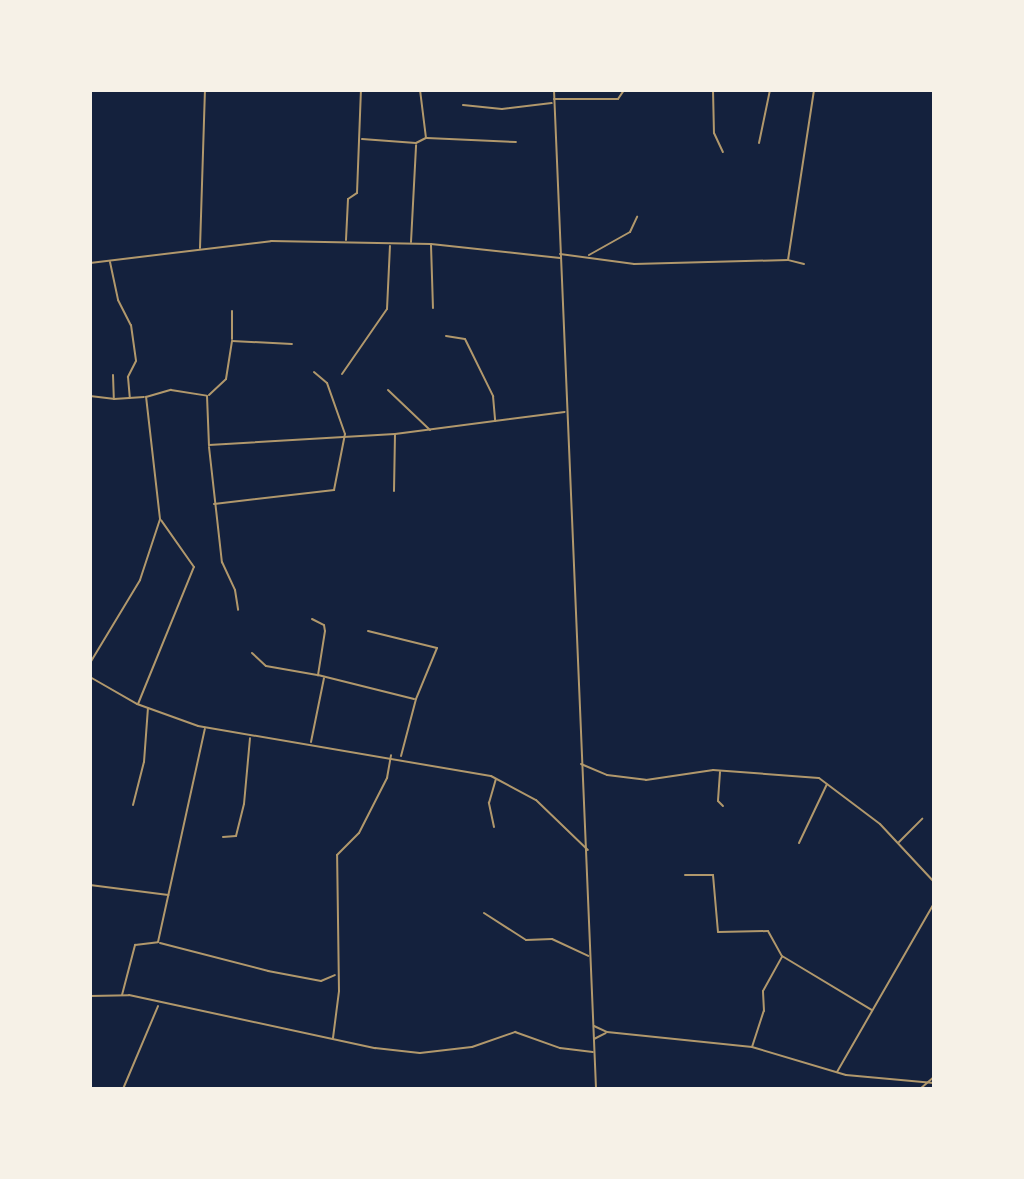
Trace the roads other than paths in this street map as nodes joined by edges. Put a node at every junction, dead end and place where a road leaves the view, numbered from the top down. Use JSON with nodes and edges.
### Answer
{"nodes":[{"id":1,"x":205,"y":90,"type":"edge"},
{"id":2,"x":361,"y":90,"type":"edge"},
{"id":3,"x":420,"y":90,"type":"edge"},
{"id":4,"x":554,"y":90,"type":"edge"},
{"id":5,"x":624,"y":90,"type":"edge"},
{"id":6,"x":713,"y":90,"type":"edge"},
{"id":7,"x":770,"y":90,"type":"edge"},
{"id":8,"x":814,"y":90,"type":"edge"},
{"id":9,"x":553,"y":101,"type":"junction"},
{"id":10,"x":463,"y":105,"type":"dead end"},
{"id":11,"x":426,"y":138,"type":"junction"},
{"id":12,"x":361,"y":139,"type":"junction"},
{"id":13,"x":516,"y":142,"type":"dead end"},
{"id":14,"x":416,"y":143,"type":"junction"},
{"id":15,"x":759,"y":143,"type":"dead end"},
{"id":16,"x":723,"y":152,"type":"dead end"},
{"id":17,"x":637,"y":217,"type":"dead end"},
{"id":18,"x":346,"y":241,"type":"junction"},
{"id":19,"x":411,"y":244,"type":"junction"},
{"id":20,"x":431,"y":244,"type":"junction"},
{"id":21,"x":390,"y":246,"type":"junction"},
{"id":22,"x":200,"y":249,"type":"junction"},
{"id":23,"x":560,"y":254,"type":"junction"},
{"id":24,"x":588,"y":256,"type":"junction"},
{"id":25,"x":560,"y":258,"type":"junction"},
{"id":26,"x":788,"y":260,"type":"junction"},
{"id":27,"x":110,"y":261,"type":"junction"},
{"id":28,"x":90,"y":263,"type":"edge"},
{"id":29,"x":804,"y":264,"type":"dead end"},
{"id":30,"x":433,"y":308,"type":"dead end"},
{"id":31,"x":232,"y":311,"type":"dead end"},
{"id":32,"x":446,"y":336,"type":"dead end"},
{"id":33,"x":232,"y":341,"type":"junction"},
{"id":34,"x":292,"y":344,"type":"dead end"},
{"id":35,"x":314,"y":372,"type":"dead end"},
{"id":36,"x":342,"y":374,"type":"dead end"},
{"id":37,"x":113,"y":375,"type":"dead end"},
{"id":38,"x":388,"y":390,"type":"dead end"},
{"id":39,"x":90,"y":396,"type":"edge"},
{"id":40,"x":207,"y":396,"type":"junction"},
{"id":41,"x":146,"y":397,"type":"junction"},
{"id":42,"x":130,"y":398,"type":"junction"},
{"id":43,"x":114,"y":399,"type":"junction"},
{"id":44,"x":566,"y":412,"type":"junction"},
{"id":45,"x":495,"y":422,"type":"junction"},
{"id":46,"x":431,"y":431,"type":"junction"},
{"id":47,"x":345,"y":434,"type":"junction"},
{"id":48,"x":395,"y":434,"type":"junction"},
{"id":49,"x":209,"y":445,"type":"junction"},
{"id":50,"x":394,"y":491,"type":"dead end"},
{"id":51,"x":214,"y":504,"type":"junction"},
{"id":52,"x":160,"y":519,"type":"junction"},
{"id":53,"x":238,"y":610,"type":"dead end"},
{"id":54,"x":312,"y":619,"type":"dead end"},
{"id":55,"x":368,"y":631,"type":"dead end"},
{"id":56,"x":252,"y":653,"type":"dead end"},
{"id":57,"x":90,"y":663,"type":"edge"},
{"id":58,"x":318,"y":675,"type":"junction"},
{"id":59,"x":90,"y":677,"type":"edge"},
{"id":60,"x":324,"y":677,"type":"junction"},
{"id":61,"x":416,"y":699,"type":"junction"},
{"id":62,"x":137,"y":704,"type":"junction"},
{"id":63,"x":148,"y":708,"type":"junction"},
{"id":64,"x":205,"y":728,"type":"junction"},
{"id":65,"x":250,"y":737,"type":"junction"},
{"id":66,"x":311,"y":744,"type":"junction"},
{"id":67,"x":391,"y":755,"type":"junction"},
{"id":68,"x":401,"y":756,"type":"junction"},
{"id":69,"x":581,"y":764,"type":"junction"},
{"id":70,"x":720,"y":771,"type":"junction"},
{"id":71,"x":497,"y":778,"type":"junction"},
{"id":72,"x":828,"y":783,"type":"junction"},
{"id":73,"x":133,"y":805,"type":"dead end"},
{"id":74,"x":723,"y":806,"type":"dead end"},
{"id":75,"x":922,"y":819,"type":"dead end"},
{"id":76,"x":494,"y":827,"type":"dead end"},
{"id":77,"x":223,"y":837,"type":"dead end"},
{"id":78,"x":799,"y":843,"type":"dead end"},
{"id":79,"x":898,"y":843,"type":"junction"},
{"id":80,"x":589,"y":851,"type":"junction"},
{"id":81,"x":685,"y":875,"type":"dead end"},
{"id":82,"x":934,"y":882,"type":"edge"},
{"id":83,"x":90,"y":885,"type":"edge"},
{"id":84,"x":170,"y":896,"type":"junction"},
{"id":85,"x":934,"y":903,"type":"edge"},
{"id":86,"x":484,"y":913,"type":"dead end"},
{"id":87,"x":158,"y":942,"type":"junction"},
{"id":88,"x":782,"y":956,"type":"junction"},
{"id":89,"x":589,"y":957,"type":"junction"},
{"id":90,"x":335,"y":974,"type":"junction"},
{"id":91,"x":90,"y":996,"type":"edge"},
{"id":92,"x":122,"y":996,"type":"junction"},
{"id":93,"x":158,"y":1005,"type":"junction"},
{"id":94,"x":872,"y":1010,"type":"junction"},
{"id":95,"x":594,"y":1026,"type":"junction"},
{"id":96,"x":607,"y":1032,"type":"junction"},
{"id":97,"x":333,"y":1039,"type":"junction"},
{"id":98,"x":594,"y":1039,"type":"junction"},
{"id":99,"x":752,"y":1047,"type":"junction"},
{"id":100,"x":595,"y":1052,"type":"junction"},
{"id":101,"x":837,"y":1073,"type":"junction"},
{"id":102,"x":934,"y":1077,"type":"edge"},
{"id":103,"x":925,"y":1082,"type":"junction"},
{"id":104,"x":934,"y":1083,"type":"edge"},
{"id":105,"x":123,"y":1089,"type":"edge"},
{"id":106,"x":596,"y":1089,"type":"edge"},
{"id":107,"x":920,"y":1089,"type":"edge"}],
"edges":[{"from":1,"to":22,"type":"street"},
{"from":2,"to":12,"type":"street"},
{"from":3,"to":11,"type":"street"},
{"from":4,"to":9,"type":"street"},
{"from":5,"to":9,"type":"street"},
{"from":6,"to":16,"type":"street"},
{"from":7,"to":15,"type":"street"},
{"from":8,"to":26,"type":"street"},
{"from":9,"to":10,"type":"street"},
{"from":9,"to":23,"type":"street"},
{"from":11,"to":13,"type":"street"},
{"from":11,"to":14,"type":"street"},
{"from":12,"to":14,"type":"street"},
{"from":12,"to":18,"type":"street"},
{"from":14,"to":19,"type":"street"},
{"from":17,"to":24,"type":"street"},
{"from":18,"to":21,"type":"street"},
{"from":18,"to":22,"type":"street"},
{"from":19,"to":20,"type":"street"},
{"from":19,"to":21,"type":"street"},
{"from":20,"to":25,"type":"street"},
{"from":20,"to":30,"type":"street"},
{"from":21,"to":36,"type":"street"},
{"from":22,"to":27,"type":"street"},
{"from":23,"to":24,"type":"street"},
{"from":23,"to":25,"type":"street"},
{"from":24,"to":26,"type":"street"},
{"from":25,"to":44,"type":"street"},
{"from":26,"to":29,"type":"street"},
{"from":27,"to":28,"type":"street"},
{"from":27,"to":42,"type":"street"},
{"from":31,"to":33,"type":"street"},
{"from":32,"to":45,"type":"street"},
{"from":33,"to":34,"type":"street"},
{"from":33,"to":40,"type":"street"},
{"from":35,"to":47,"type":"street"},
{"from":37,"to":43,"type":"street"},
{"from":38,"to":46,"type":"street"},
{"from":39,"to":43,"type":"street"},
{"from":40,"to":41,"type":"street"},
{"from":40,"to":49,"type":"street"},
{"from":41,"to":42,"type":"street"},
{"from":41,"to":52,"type":"street"},
{"from":42,"to":43,"type":"street"},
{"from":44,"to":45,"type":"street"},
{"from":44,"to":69,"type":"street"},
{"from":45,"to":46,"type":"street"},
{"from":46,"to":48,"type":"street"},
{"from":47,"to":48,"type":"street"},
{"from":47,"to":49,"type":"street"},
{"from":47,"to":51,"type":"street"},
{"from":48,"to":50,"type":"street"},
{"from":49,"to":51,"type":"street"},
{"from":51,"to":53,"type":"street"},
{"from":52,"to":57,"type":"street"},
{"from":52,"to":62,"type":"street"},
{"from":54,"to":58,"type":"street"},
{"from":55,"to":61,"type":"street"},
{"from":56,"to":58,"type":"street"},
{"from":58,"to":60,"type":"street"},
{"from":59,"to":62,"type":"street"},
{"from":60,"to":61,"type":"street"},
{"from":60,"to":66,"type":"street"},
{"from":61,"to":68,"type":"street"},
{"from":62,"to":63,"type":"street"},
{"from":63,"to":64,"type":"street"},
{"from":63,"to":73,"type":"street"},
{"from":64,"to":65,"type":"street"},
{"from":64,"to":84,"type":"street"},
{"from":65,"to":66,"type":"street"},
{"from":65,"to":77,"type":"street"},
{"from":66,"to":67,"type":"street"},
{"from":67,"to":68,"type":"street"},
{"from":67,"to":90,"type":"street"},
{"from":68,"to":71,"type":"street"},
{"from":69,"to":70,"type":"street"},
{"from":69,"to":80,"type":"street"},
{"from":70,"to":72,"type":"street"},
{"from":70,"to":74,"type":"street"},
{"from":71,"to":76,"type":"street"},
{"from":71,"to":80,"type":"street"},
{"from":72,"to":78,"type":"street"},
{"from":72,"to":79,"type":"street"},
{"from":75,"to":79,"type":"street"},
{"from":79,"to":82,"type":"street"},
{"from":80,"to":89,"type":"street"},
{"from":81,"to":88,"type":"street"},
{"from":83,"to":84,"type":"street"},
{"from":84,"to":87,"type":"street"},
{"from":85,"to":94,"type":"street"},
{"from":86,"to":89,"type":"street"},
{"from":87,"to":90,"type":"street"},
{"from":87,"to":92,"type":"street"},
{"from":88,"to":94,"type":"street"},
{"from":88,"to":99,"type":"street"},
{"from":89,"to":95,"type":"street"},
{"from":90,"to":97,"type":"street"},
{"from":91,"to":92,"type":"street"},
{"from":92,"to":93,"type":"street"},
{"from":93,"to":97,"type":"street"},
{"from":93,"to":105,"type":"street"},
{"from":94,"to":101,"type":"street"},
{"from":95,"to":96,"type":"street"},
{"from":95,"to":98,"type":"street"},
{"from":96,"to":98,"type":"street"},
{"from":96,"to":99,"type":"street"},
{"from":97,"to":100,"type":"street"},
{"from":98,"to":100,"type":"street"},
{"from":99,"to":101,"type":"street"},
{"from":100,"to":106,"type":"street"},
{"from":101,"to":103,"type":"street"},
{"from":102,"to":103,"type":"street"},
{"from":103,"to":104,"type":"street"},
{"from":103,"to":107,"type":"street"}]}
